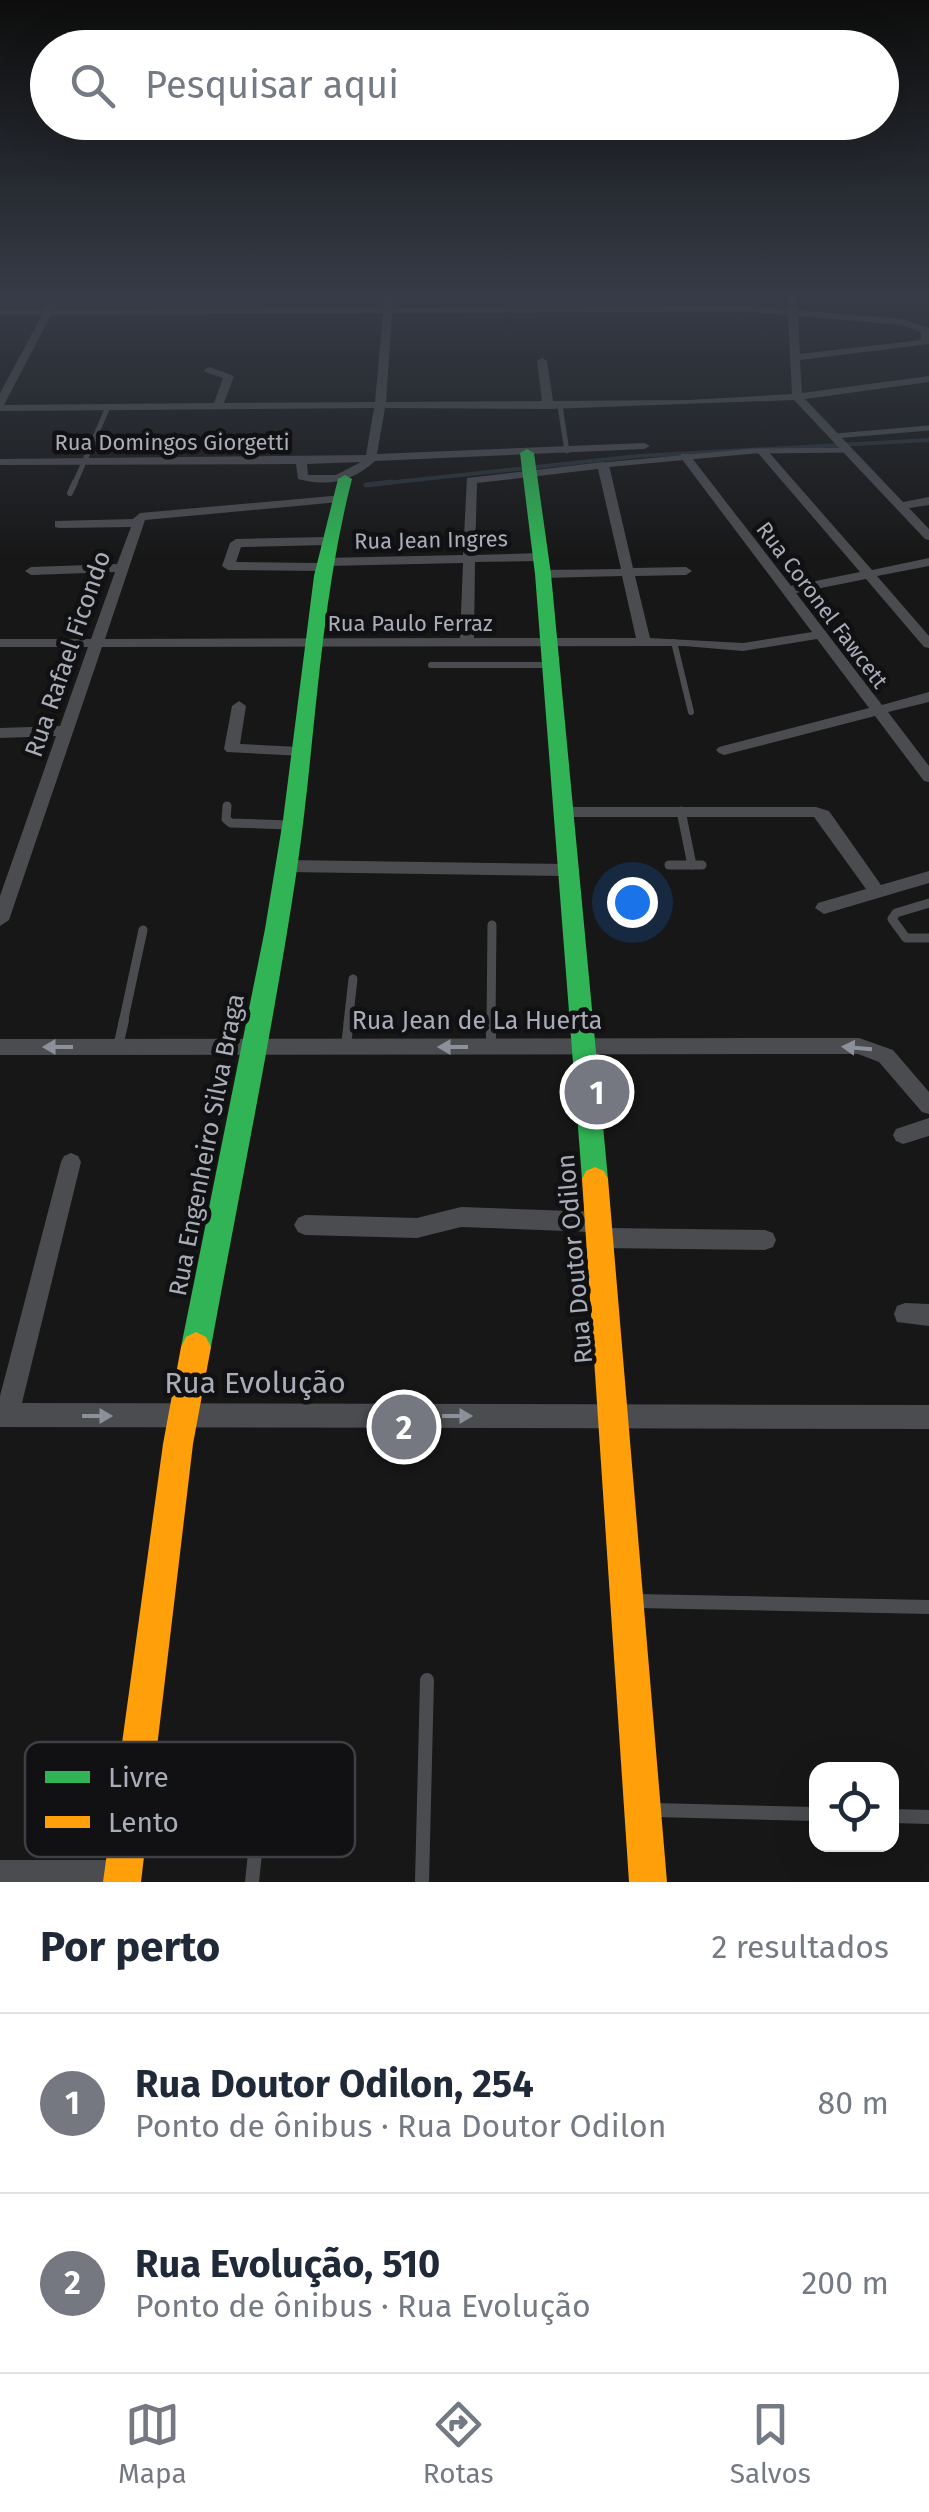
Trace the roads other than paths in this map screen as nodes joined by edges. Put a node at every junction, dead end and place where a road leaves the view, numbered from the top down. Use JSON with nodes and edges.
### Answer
{"nodes":[{"id":1,"x":226,"y":383,"type":"edge"},
{"id":2,"x":382,"y":383,"type":"edge"},
{"id":3,"x":548,"y":383,"type":"edge"},
{"id":4,"x":796,"y":383,"type":"edge"},
{"id":5,"x":902,"y":383,"type":"edge"},
{"id":6,"x":797,"y":398,"type":"junction"},
{"id":7,"x":0,"y":405,"type":"edge"},
{"id":8,"x":218,"y":406,"type":"junction"},
{"id":9,"x":380,"y":406,"type":"junction"},
{"id":10,"x":554,"y":406,"type":"junction"},
{"id":11,"x":108,"y":407,"type":"junction"},
{"id":12,"x":929,"y":428,"type":"edge"},
{"id":13,"x":842,"y":443,"type":"junction"},
{"id":14,"x":644,"y":446,"type":"dead end"},
{"id":15,"x":567,"y":451,"type":"junction"},
{"id":16,"x":762,"y":451,"type":"junction"},
{"id":17,"x":685,"y":456,"type":"junction"},
{"id":18,"x":372,"y":459,"type":"junction"},
{"id":19,"x":301,"y":461,"type":"junction"},
{"id":20,"x":0,"y":462,"type":"edge"},
{"id":21,"x":85,"y":462,"type":"junction"},
{"id":22,"x":528,"y":465,"type":"junction"},
{"id":23,"x":603,"y":465,"type":"junction"},
{"id":24,"x":342,"y":488,"type":"junction"},
{"id":25,"x":70,"y":493,"type":"dead end"},
{"id":26,"x":929,"y":501,"type":"edge"},
{"id":27,"x":900,"y":506,"type":"junction"},
{"id":28,"x":139,"y":520,"type":"junction"},
{"id":29,"x":59,"y":524,"type":"dead end"},
{"id":30,"x":929,"y":536,"type":"edge"},
{"id":31,"x":323,"y":557,"type":"junction"},
{"id":32,"x":469,"y":558,"type":"junction"},
{"id":33,"x":929,"y":562,"type":"edge"},
{"id":34,"x":541,"y":566,"type":"junction"},
{"id":35,"x":122,"y":568,"type":"junction"},
{"id":36,"x":31,"y":571,"type":"dead end"},
{"id":37,"x":686,"y":571,"type":"dead end"},
{"id":38,"x":628,"y":572,"type":"junction"},
{"id":39,"x":868,"y":574,"type":"junction"},
{"id":40,"x":786,"y":590,"type":"junction"},
{"id":41,"x":819,"y":634,"type":"junction"},
{"id":42,"x":0,"y":642,"type":"edge"},
{"id":43,"x":310,"y":642,"type":"junction"},
{"id":44,"x":644,"y":642,"type":"junction"},
{"id":45,"x":674,"y":642,"type":"junction"},
{"id":46,"x":95,"y":643,"type":"junction"},
{"id":47,"x":468,"y":643,"type":"junction"},
{"id":48,"x":929,"y":644,"type":"edge"},
{"id":49,"x":548,"y":654,"type":"junction"},
{"id":50,"x":431,"y":665,"type":"dead end"},
{"id":51,"x":929,"y":698,"type":"edge"},
{"id":52,"x":239,"y":706,"type":"dead end"},
{"id":53,"x":876,"y":710,"type":"junction"},
{"id":54,"x":690,"y":712,"type":"dead end"},
{"id":55,"x":65,"y":730,"type":"junction"},
{"id":56,"x":0,"y":733,"type":"edge"},
{"id":57,"x":724,"y":750,"type":"dead end"},
{"id":58,"x":299,"y":752,"type":"junction"},
{"id":59,"x":929,"y":776,"type":"edge"},
{"id":60,"x":227,"y":806,"type":"dead end"},
{"id":61,"x":562,"y":812,"type":"junction"},
{"id":62,"x":681,"y":812,"type":"junction"},
{"id":63,"x":292,"y":825,"type":"junction"},
{"id":64,"x":288,"y":866,"type":"junction"},
{"id":65,"x":669,"y":866,"type":"dead end"},
{"id":66,"x":568,"y":870,"type":"junction"},
{"id":67,"x":929,"y":878,"type":"edge"},
{"id":68,"x":878,"y":893,"type":"junction"},
{"id":69,"x":929,"y":903,"type":"edge"},
{"id":70,"x":824,"y":908,"type":"dead end"},
{"id":71,"x":0,"y":920,"type":"edge"},
{"id":72,"x":492,"y":925,"type":"dead end"},
{"id":73,"x":143,"y":930,"type":"dead end"},
{"id":74,"x":929,"y":938,"type":"edge"},
{"id":75,"x":354,"y":979,"type":"dead end"},
{"id":76,"x":254,"y":1046,"type":"junction"},
{"id":77,"x":346,"y":1046,"type":"junction"},
{"id":78,"x":586,"y":1046,"type":"junction"},
{"id":79,"x":0,"y":1047,"type":"edge"},
{"id":80,"x":118,"y":1047,"type":"junction"},
{"id":81,"x":490,"y":1048,"type":"junction"},
{"id":82,"x":929,"y":1106,"type":"edge"},
{"id":83,"x":929,"y":1128,"type":"edge"},
{"id":84,"x":903,"y":1134,"type":"dead end"},
{"id":85,"x":71,"y":1162,"type":"dead end"},
{"id":86,"x":305,"y":1225,"type":"dead end"},
{"id":87,"x":600,"y":1230,"type":"junction"},
{"id":88,"x":765,"y":1240,"type":"dead end"},
{"id":89,"x":905,"y":1314,"type":"dead end"},
{"id":90,"x":929,"y":1315,"type":"edge"},
{"id":91,"x":3,"y":1415,"type":"edge"},
{"id":92,"x":183,"y":1416,"type":"junction"},
{"id":93,"x":616,"y":1416,"type":"junction"},
{"id":94,"x":929,"y":1418,"type":"edge"},
{"id":95,"x":629,"y":1601,"type":"junction"},
{"id":96,"x":929,"y":1607,"type":"edge"},
{"id":97,"x":426,"y":1680,"type":"dead end"},
{"id":98,"x":140,"y":1742,"type":"edge"},
{"id":99,"x":642,"y":1810,"type":"junction"},
{"id":100,"x":809,"y":1814,"type":"edge"},
{"id":101,"x":899,"y":1816,"type":"edge"},
{"id":102,"x":929,"y":1817,"type":"edge"},
{"id":103,"x":254,"y":1857,"type":"edge"},
{"id":104,"x":0,"y":1875,"type":"edge"},
{"id":105,"x":122,"y":1878,"type":"edge"},
{"id":106,"x":252,"y":1882,"type":"edge"},
{"id":107,"x":422,"y":1882,"type":"edge"},
{"id":108,"x":648,"y":1882,"type":"edge"}],
"edges":[{"from":1,"to":8,"type":"street"},
{"from":2,"to":9,"type":"street"},
{"from":3,"to":10,"type":"street"},
{"from":4,"to":6,"type":"street"},
{"from":5,"to":6,"type":"street"},
{"from":6,"to":10,"type":"street"},
{"from":6,"to":13,"type":"street"},
{"from":7,"to":11,"type":"street"},
{"from":8,"to":9,"type":"street"},
{"from":8,"to":11,"type":"street"},
{"from":9,"to":10,"type":"street"},
{"from":9,"to":18,"type":"street"},
{"from":10,"to":15,"type":"lane"},
{"from":11,"to":21,"type":"lane"},
{"from":12,"to":13,"type":"lane"},
{"from":13,"to":16,"type":"lane"},
{"from":13,"to":27,"type":"street"},
{"from":14,"to":15,"type":"street","name":"Rua Domingos Giorgetti"},
{"from":15,"to":22,"type":"street","name":"Rua Domingos Giorgetti"},
{"from":16,"to":17,"type":"lane"},
{"from":16,"to":39,"type":"street"},
{"from":17,"to":23,"type":"lane"},
{"from":17,"to":40,"type":"street","name":"Rua Coronel Fawcett"},
{"from":18,"to":19,"type":"street","name":"Rua Domingos Giorgetti"},
{"from":18,"to":22,"type":"street","name":"Rua Domingos Giorgetti"},
{"from":18,"to":24,"type":"street"},
{"from":19,"to":21,"type":"street","name":"Rua Domingos Giorgetti"},
{"from":19,"to":24,"type":"street"},
{"from":20,"to":21,"type":"street","name":"Rua Domingos Giorgetti"},
{"from":21,"to":25,"type":"lane"},
{"from":22,"to":23,"type":"street"},
{"from":22,"to":32,"type":"street"},
{"from":22,"to":34,"type":"street","name":"Rua Doutor Odilon"},
{"from":23,"to":38,"type":"street"},
{"from":24,"to":28,"type":"street"},
{"from":24,"to":31,"type":"street","name":"Rua Engenheiro Silva Braga"},
{"from":26,"to":27,"type":"street"},
{"from":27,"to":30,"type":"street"},
{"from":28,"to":29,"type":"street"},
{"from":28,"to":35,"type":"street","name":"Rua Rafael Ficondo"},
{"from":31,"to":31,"type":"street"},
{"from":31,"to":32,"type":"street","name":"Rua Jean Ingres"},
{"from":31,"to":43,"type":"street","name":"Rua Engenheiro Silva Braga"},
{"from":32,"to":34,"type":"street","name":"Rua Jean Ingres"},
{"from":32,"to":47,"type":"street"},
{"from":33,"to":39,"type":"street"},
{"from":34,"to":38,"type":"street","name":"Rua Jean Ingres"},
{"from":34,"to":49,"type":"street","name":"Rua Doutor Odilon"},
{"from":35,"to":36,"type":"street"},
{"from":35,"to":46,"type":"street","name":"Rua Rafael Ficondo"},
{"from":37,"to":38,"type":"street","name":"Rua Jean Ingres"},
{"from":38,"to":44,"type":"street"},
{"from":39,"to":40,"type":"street"},
{"from":39,"to":48,"type":"street"},
{"from":40,"to":41,"type":"street","name":"Rua Coronel Fawcett"},
{"from":41,"to":45,"type":"street","name":"Rua Paulo Ferraz"},
{"from":41,"to":53,"type":"street","name":"Rua Coronel Fawcett"},
{"from":42,"to":46,"type":"street","name":"Rua Paulo Ferraz"},
{"from":43,"to":46,"type":"street","name":"Rua Paulo Ferraz"},
{"from":43,"to":47,"type":"street","name":"Rua Paulo Ferraz"},
{"from":43,"to":58,"type":"street","name":"Rua Engenheiro Silva Braga"},
{"from":44,"to":45,"type":"street","name":"Rua Paulo Ferraz"},
{"from":44,"to":49,"type":"street","name":"Rua Paulo Ferraz"},
{"from":45,"to":54,"type":"lane"},
{"from":46,"to":55,"type":"street","name":"Rua Rafael Ficondo"},
{"from":47,"to":49,"type":"street","name":"Rua Paulo Ferraz"},
{"from":49,"to":50,"type":"lane"},
{"from":49,"to":61,"type":"street","name":"Rua Doutor Odilon"},
{"from":51,"to":53,"type":"street"},
{"from":52,"to":58,"type":"street"},
{"from":53,"to":57,"type":"street"},
{"from":53,"to":59,"type":"street","name":"Rua Coronel Fawcett"},
{"from":55,"to":56,"type":"street"},
{"from":55,"to":71,"type":"street","name":"Rua Rafael Ficondo"},
{"from":58,"to":63,"type":"street","name":"Rua Engenheiro Silva Braga"},
{"from":60,"to":63,"type":"lane"},
{"from":61,"to":62,"type":"street"},
{"from":61,"to":66,"type":"street","name":"Rua Doutor Odilon"},
{"from":62,"to":65,"type":"lane"},
{"from":62,"to":68,"type":"street"},
{"from":63,"to":64,"type":"street","name":"Rua Engenheiro Silva Braga"},
{"from":64,"to":66,"type":"street"},
{"from":64,"to":76,"type":"street","name":"Rua Engenheiro Silva Braga"},
{"from":66,"to":78,"type":"street","name":"Rua Doutor Odilon"},
{"from":67,"to":68,"type":"street"},
{"from":68,"to":70,"type":"street"},
{"from":69,"to":74,"type":"lane"},
{"from":72,"to":81,"type":"lane"},
{"from":73,"to":80,"type":"lane"},
{"from":75,"to":77,"type":"lane"},
{"from":76,"to":77,"type":"street","name":"Rua Jean de La Huerta"},
{"from":76,"to":80,"type":"street","name":"Rua Jean de La Huerta"},
{"from":76,"to":92,"type":"street","name":"Rua Engenheiro Silva Braga"},
{"from":81,"to":77,"type":"street","name":"Rua Jean de La Huerta","one_way":true},
{"from":78,"to":81,"type":"street","name":"Rua Jean de La Huerta"},
{"from":82,"to":78,"type":"street","name":"Rua Jean de La Huerta","one_way":true},
{"from":78,"to":87,"type":"street","name":"Rua Doutor Odilon"},
{"from":80,"to":79,"type":"street","name":"Rua Jean de La Huerta","one_way":true},
{"from":83,"to":84,"type":"street"},
{"from":85,"to":91,"type":"street"},
{"from":86,"to":87,"type":"street"},
{"from":87,"to":88,"type":"street"},
{"from":87,"to":93,"type":"street","name":"Rua Doutor Odilon"},
{"from":89,"to":90,"type":"street"},
{"from":91,"to":92,"type":"street","name":"Rua Evolução","one_way":true},
{"from":92,"to":93,"type":"street","name":"Rua Evolução","one_way":true},
{"from":92,"to":98,"type":"street","name":"Rua Engenheiro Silva Braga"},
{"from":93,"to":94,"type":"street","name":"Rua Evolução"},
{"from":93,"to":95,"type":"street","name":"Rua Doutor Odilon"},
{"from":95,"to":96,"type":"lane"},
{"from":95,"to":99,"type":"street","name":"Rua Doutor Odilon"},
{"from":97,"to":107,"type":"lane"},
{"from":99,"to":100,"type":"lane"},
{"from":99,"to":108,"type":"street","name":"Rua Doutor Odilon"},
{"from":101,"to":102,"type":"lane"},
{"from":103,"to":106,"type":"lane"},
{"from":104,"to":105,"type":"street"}]}
